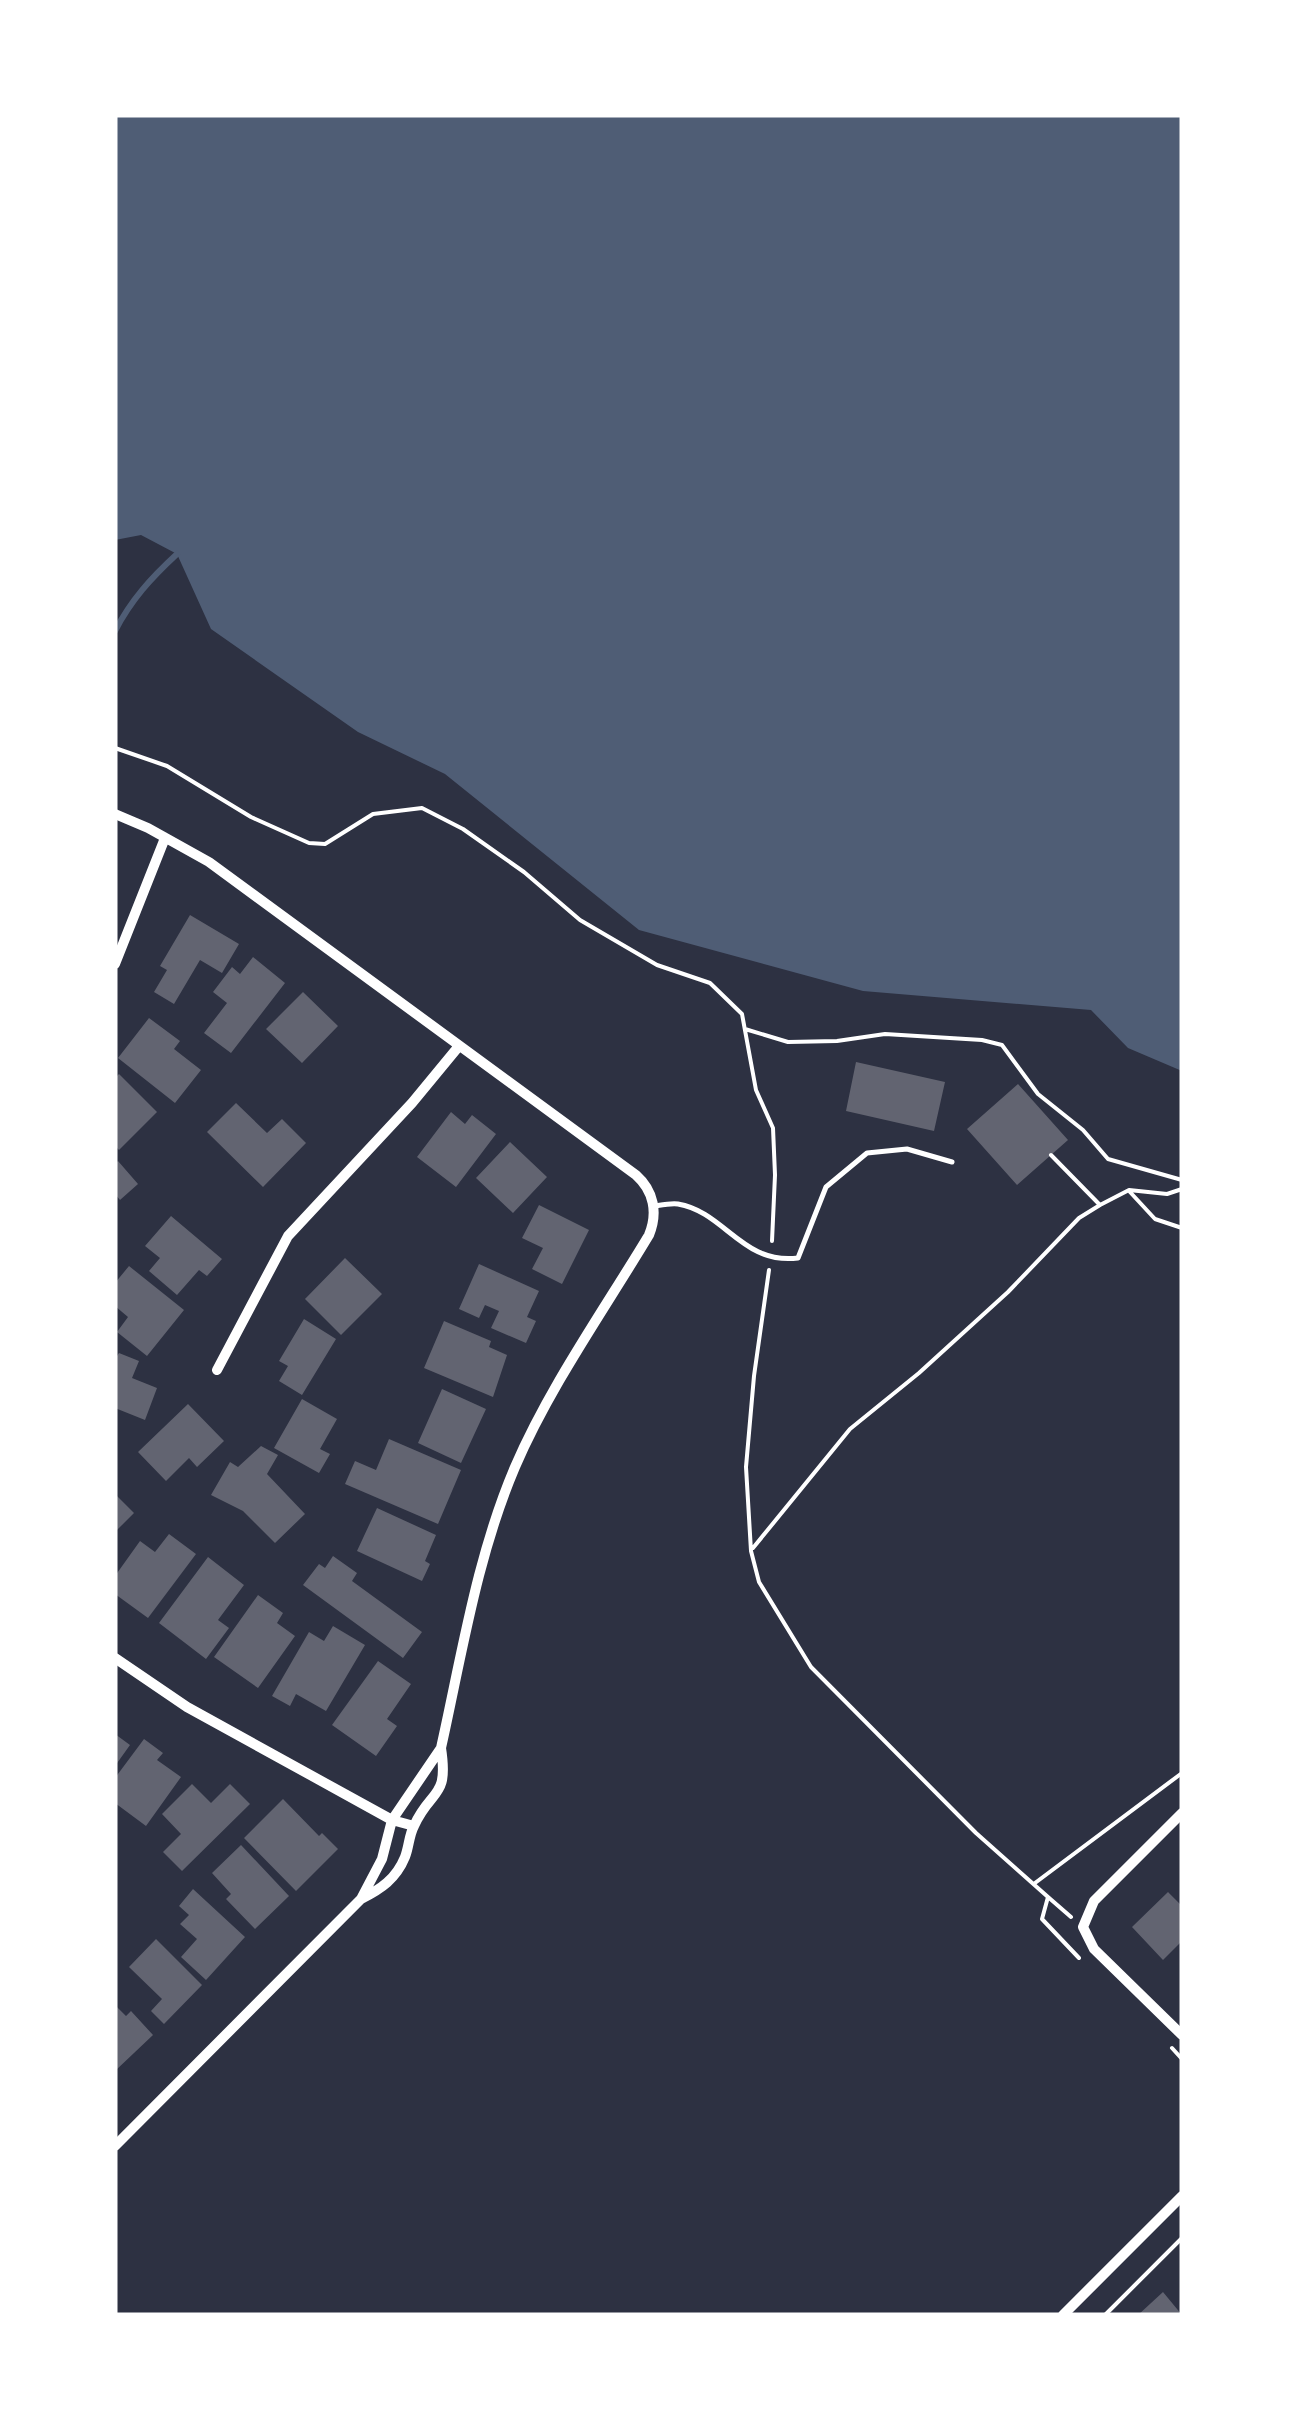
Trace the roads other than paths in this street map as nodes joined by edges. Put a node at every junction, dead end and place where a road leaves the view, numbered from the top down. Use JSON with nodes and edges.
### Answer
{"nodes":[{"id":1,"x":115,"y":814,"type":"edge"},
{"id":2,"x":165,"y":838,"type":"junction"},
{"id":3,"x":115,"y":964,"type":"edge"},
{"id":4,"x":459,"y":1046,"type":"junction"},
{"id":5,"x":952,"y":1162,"type":"dead end"},
{"id":6,"x":654,"y":1206,"type":"junction"},
{"id":7,"x":217,"y":1370,"type":"dead end"},
{"id":8,"x":115,"y":1658,"type":"edge"},
{"id":9,"x":441,"y":1748,"type":"junction"},
{"id":10,"x":1182,"y":1813,"type":"edge"},
{"id":11,"x":392,"y":1820,"type":"junction"},
{"id":12,"x":414,"y":1826,"type":"junction"},
{"id":13,"x":361,"y":1900,"type":"junction"},
{"id":14,"x":1182,"y":2035,"type":"edge"},
{"id":15,"x":115,"y":2146,"type":"edge"},
{"id":16,"x":1182,"y":2196,"type":"edge"},
{"id":17,"x":1063,"y":2315,"type":"edge"}],
"edges":[{"from":1,"to":2,"type":"street"},
{"from":2,"to":3,"type":"street"},
{"from":2,"to":4,"type":"street"},
{"from":4,"to":6,"type":"street"},
{"from":4,"to":7,"type":"street"},
{"from":5,"to":6,"type":"lane"},
{"from":6,"to":9,"type":"street"},
{"from":8,"to":11,"type":"street"},
{"from":9,"to":11,"type":"street"},
{"from":9,"to":12,"type":"street"},
{"from":10,"to":14,"type":"street"},
{"from":11,"to":12,"type":"street"},
{"from":11,"to":13,"type":"street"},
{"from":12,"to":13,"type":"street"},
{"from":13,"to":15,"type":"street"},
{"from":16,"to":17,"type":"street"}]}
